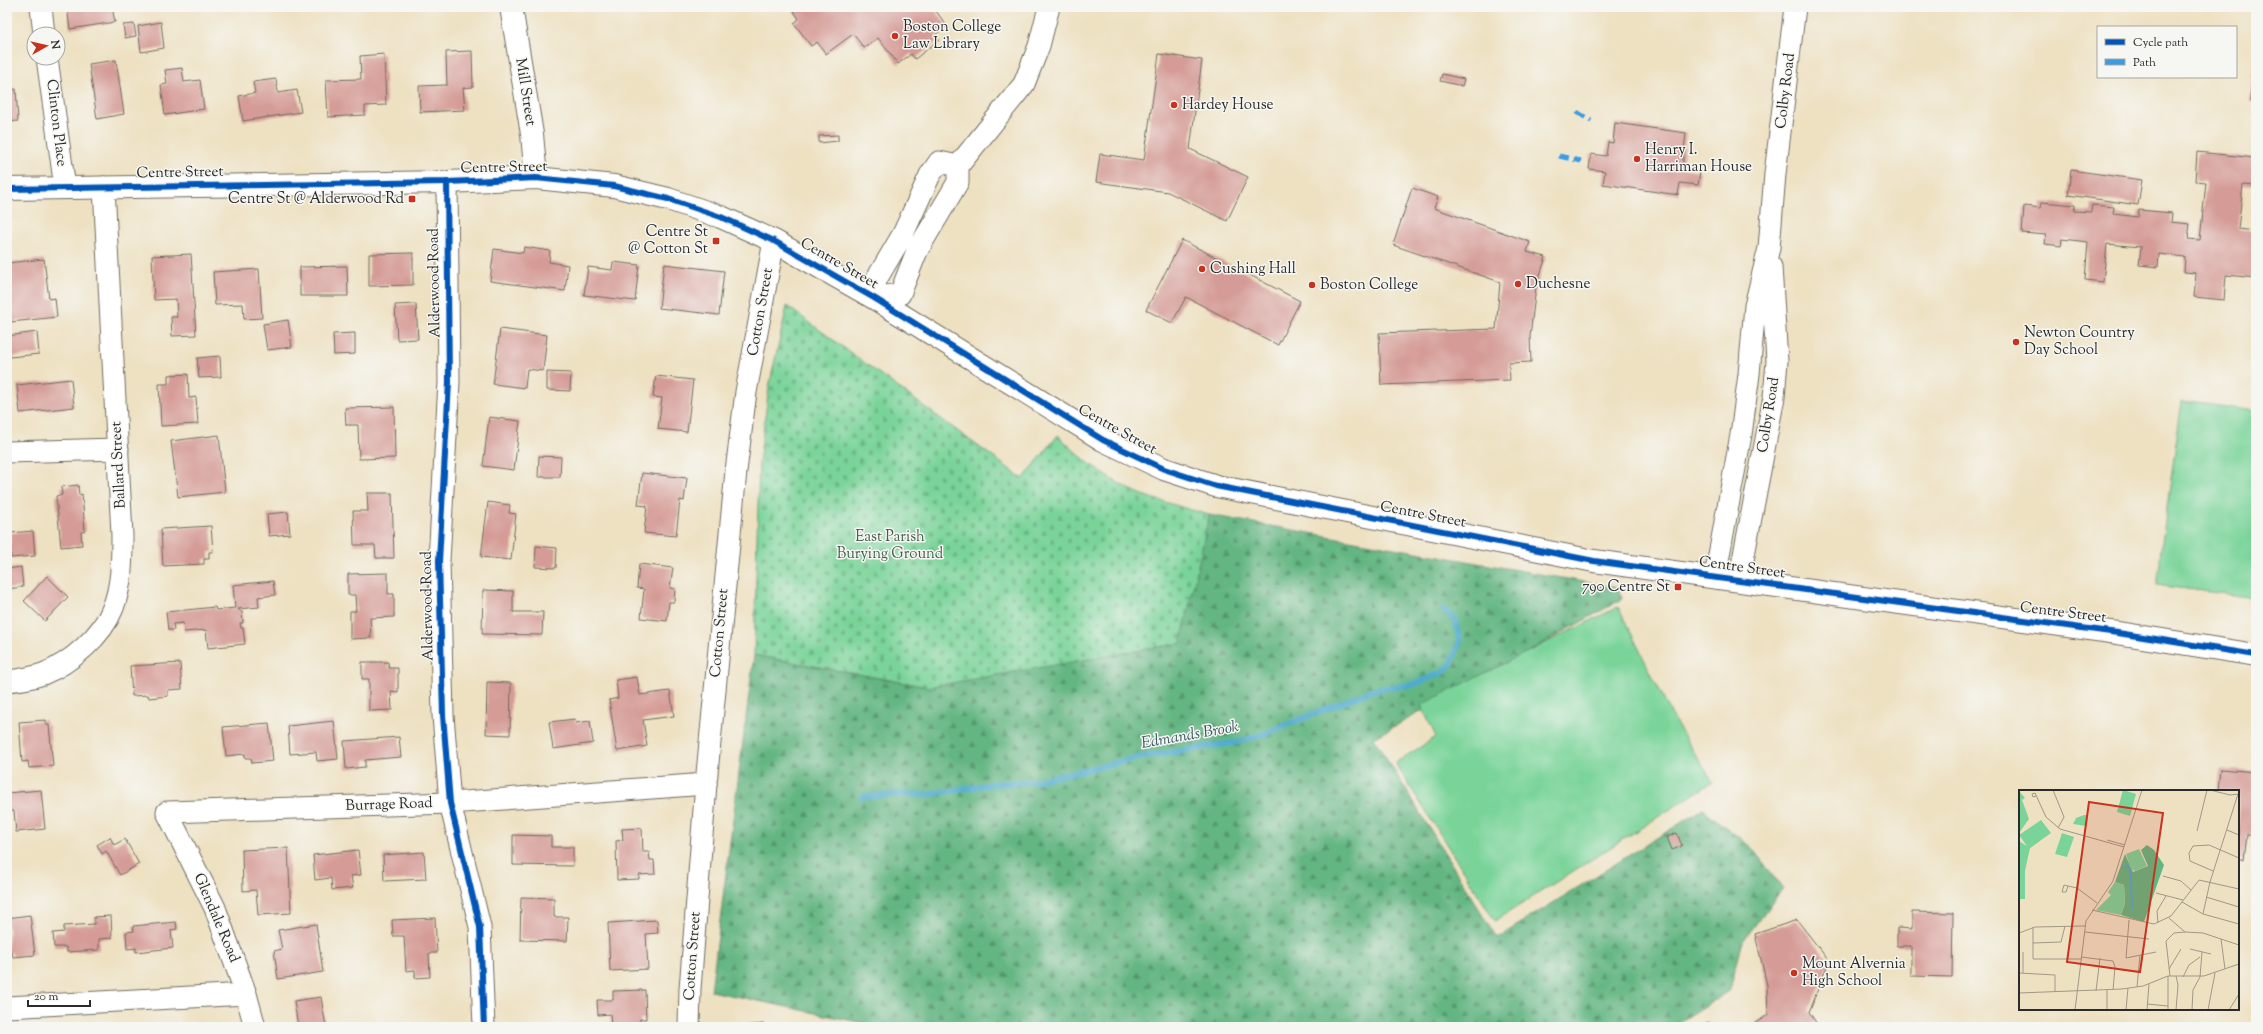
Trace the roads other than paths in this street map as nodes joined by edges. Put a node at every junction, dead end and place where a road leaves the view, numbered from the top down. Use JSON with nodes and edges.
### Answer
{"nodes":[{"id":1,"x":41,"y":7,"type":"edge"},
{"id":2,"x":511,"y":7,"type":"edge"},
{"id":3,"x":1049,"y":7,"type":"edge"},
{"id":4,"x":1795,"y":7,"type":"edge"},
{"id":5,"x":43,"y":26,"type":"edge"},
{"id":6,"x":49,"y":66,"type":"edge"},
{"id":7,"x":536,"y":178,"type":"junction"},
{"id":8,"x":447,"y":182,"type":"junction"},
{"id":9,"x":104,"y":187,"type":"junction"},
{"id":10,"x":64,"y":188,"type":"junction"},
{"id":11,"x":7,"y":189,"type":"edge"},
{"id":12,"x":774,"y":241,"type":"junction"},
{"id":13,"x":1769,"y":248,"type":"junction"},
{"id":14,"x":874,"y":298,"type":"junction"},
{"id":15,"x":118,"y":449,"type":"junction"},
{"id":16,"x":7,"y":452,"type":"edge"},
{"id":17,"x":1715,"y":577,"type":"junction"},
{"id":18,"x":1739,"y":581,"type":"junction"},
{"id":19,"x":2256,"y":655,"type":"edge"},
{"id":20,"x":7,"y":681,"type":"edge"},
{"id":21,"x":706,"y":784,"type":"junction"},
{"id":22,"x":450,"y":803,"type":"junction"},
{"id":23,"x":167,"y":812,"type":"joint"},
{"id":24,"x":246,"y":994,"type":"junction"},
{"id":25,"x":7,"y":1007,"type":"edge"},
{"id":26,"x":255,"y":1027,"type":"edge"},
{"id":27,"x":484,"y":1027,"type":"edge"},
{"id":28,"x":690,"y":1027,"type":"edge"}],
"edges":[{"from":1,"to":5,"type":"street"},
{"from":2,"to":7,"type":"main road","name":"Mill Street"},
{"from":3,"to":14,"type":"street"},
{"from":4,"to":13,"type":"street","name":"Colby Road"},
{"from":6,"to":10,"type":"street","name":"Clinton Place"},
{"from":7,"to":8,"type":"main road","name":"Centre Street"},
{"from":7,"to":12,"type":"main road","name":"Centre Street"},
{"from":8,"to":9,"type":"main road","name":"Centre Street"},
{"from":8,"to":22,"type":"street","name":"Alderwood Road"},
{"from":9,"to":10,"type":"main road","name":"Centre Street"},
{"from":9,"to":15,"type":"street","name":"Ballard Street"},
{"from":10,"to":11,"type":"main road","name":"Centre Street"},
{"from":12,"to":14,"type":"main road","name":"Centre Street"},
{"from":12,"to":21,"type":"street","name":"Cotton Street"},
{"from":13,"to":17,"type":"street","name":"Colby Road"},
{"from":13,"to":18,"type":"street","name":"Colby Road"},
{"from":14,"to":17,"type":"main road","name":"Centre Street"},
{"from":15,"to":16,"type":"street"},
{"from":15,"to":20,"type":"street","name":"Ballard Street"},
{"from":17,"to":18,"type":"main road","name":"Centre Street"},
{"from":18,"to":19,"type":"main road","name":"Centre Street"},
{"from":21,"to":22,"type":"street","name":"Burrage Road"},
{"from":21,"to":28,"type":"street","name":"Cotton Street"},
{"from":22,"to":23,"type":"street","name":"Burrage Road"},
{"from":22,"to":27,"type":"street","name":"Alderwood Road"},
{"from":23,"to":24,"type":"street","name":"Glendale Road"},
{"from":24,"to":25,"type":"street"},
{"from":24,"to":26,"type":"street","name":"Glendale Road"}]}
